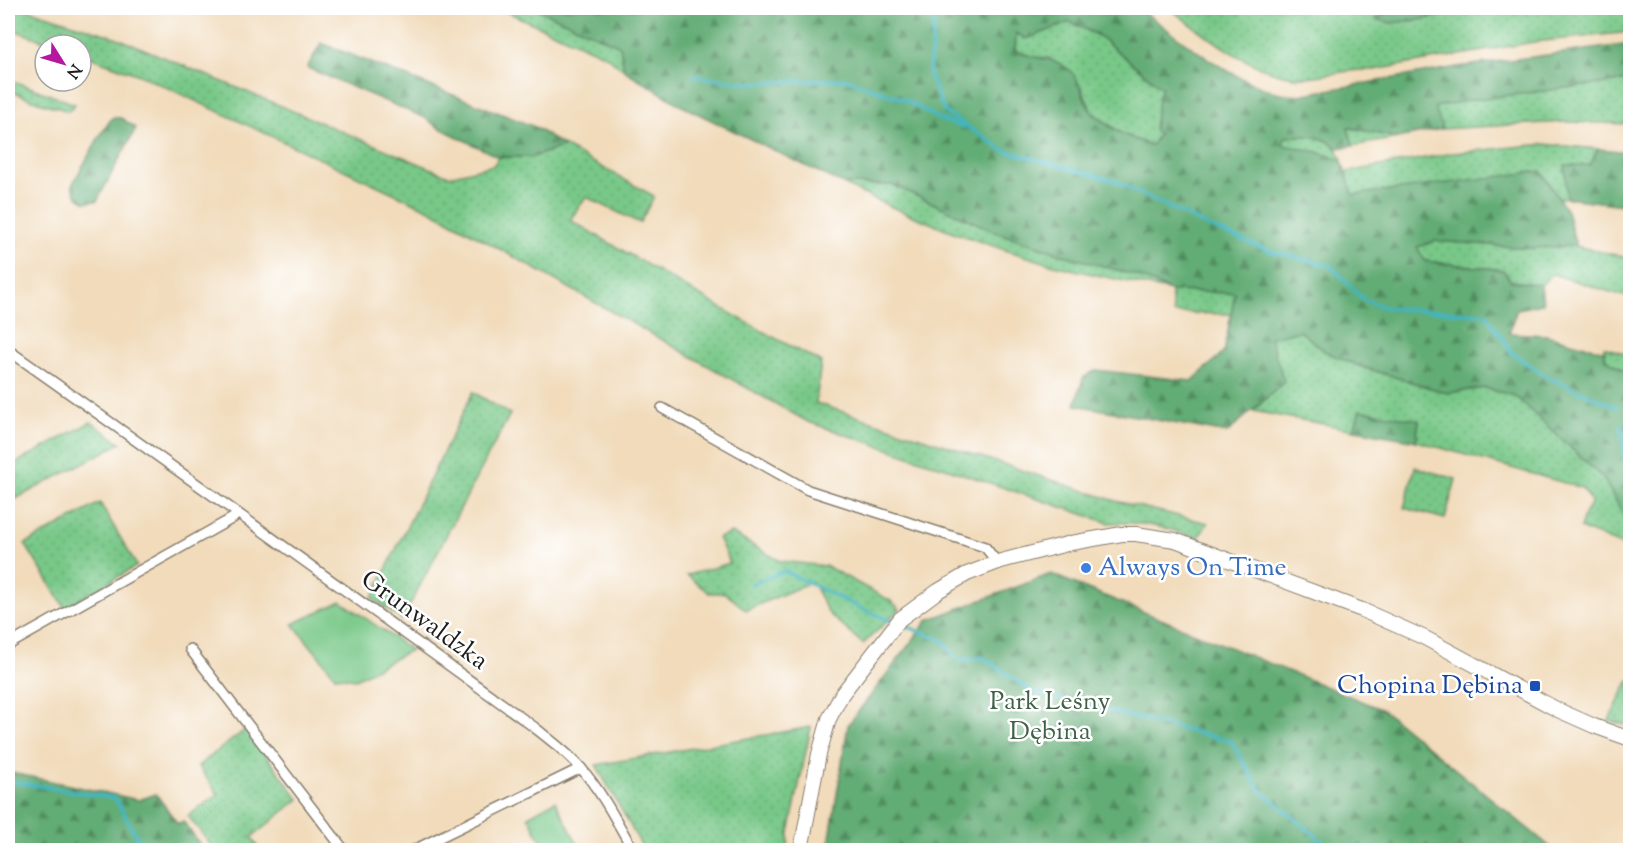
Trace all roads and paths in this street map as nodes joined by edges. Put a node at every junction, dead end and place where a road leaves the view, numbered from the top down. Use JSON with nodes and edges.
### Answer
{"nodes":[{"id":1,"x":8,"y":350,"type":"edge"},
{"id":2,"x":662,"y":408,"type":"dead end"},
{"id":3,"x":237,"y":514,"type":"junction"},
{"id":4,"x":999,"y":562,"type":"junction"},
{"id":5,"x":8,"y":645,"type":"edge"},
{"id":6,"x":190,"y":649,"type":"dead end"},
{"id":7,"x":1630,"y":739,"type":"edge"},
{"id":8,"x":581,"y":768,"type":"junction"},
{"id":9,"x":344,"y":850,"type":"edge"},
{"id":10,"x":414,"y":850,"type":"edge"},
{"id":11,"x":633,"y":850,"type":"edge"},
{"id":12,"x":801,"y":850,"type":"edge"}],
"edges":[{"from":1,"to":3,"type":"street","name":"Grunwaldzka"},
{"from":2,"to":4,"type":"street"},
{"from":3,"to":5,"type":"street"},
{"from":3,"to":8,"type":"street","name":"Grunwaldzka"},
{"from":4,"to":7,"type":"street"},
{"from":4,"to":12,"type":"street"},
{"from":6,"to":9,"type":"street"},
{"from":8,"to":10,"type":"street"},
{"from":8,"to":11,"type":"street","name":"Grunwaldzka"}]}
